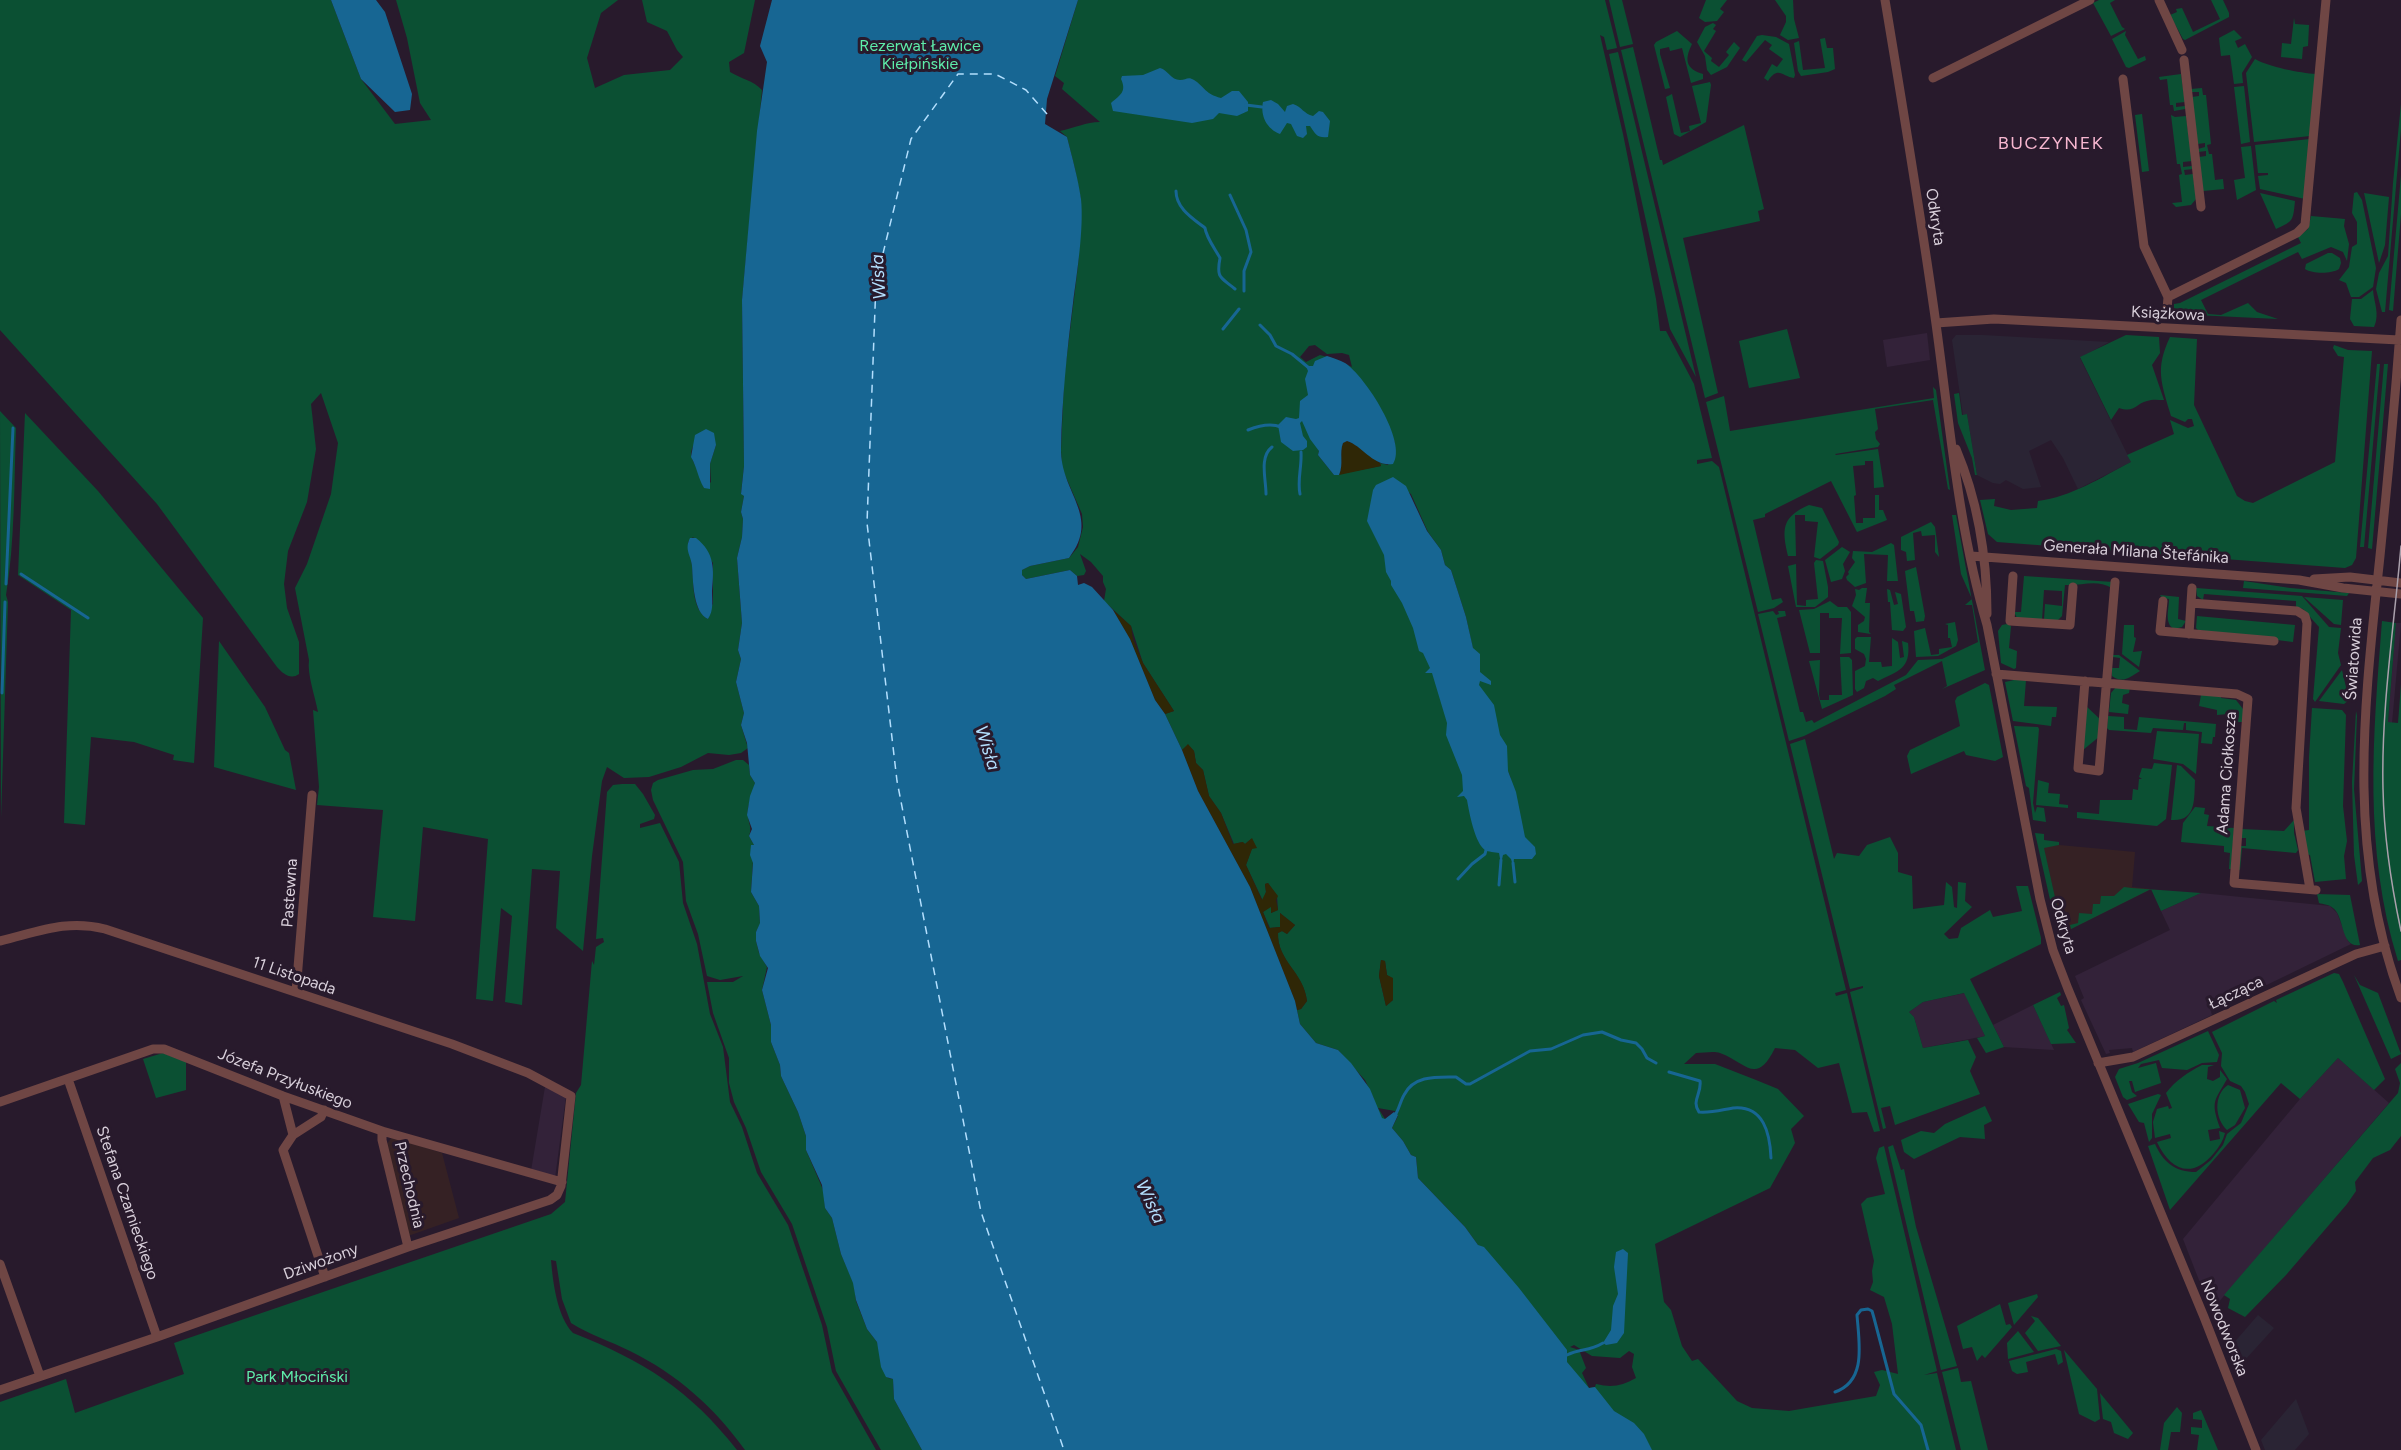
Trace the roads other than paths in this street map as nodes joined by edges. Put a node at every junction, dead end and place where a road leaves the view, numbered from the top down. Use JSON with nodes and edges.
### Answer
{"nodes":[{"id":1,"x":1885,"y":0,"type":"edge"},
{"id":2,"x":2090,"y":0,"type":"edge"},
{"id":3,"x":2159,"y":0,"type":"edge"},
{"id":4,"x":2326,"y":0,"type":"edge"},
{"id":5,"x":2182,"y":50,"type":"dead end"},
{"id":6,"x":2184,"y":60,"type":"dead end"},
{"id":7,"x":1933,"y":78,"type":"dead end"},
{"id":8,"x":2123,"y":79,"type":"dead end"},
{"id":9,"x":2201,"y":207,"type":"dead end"},
{"id":10,"x":2168,"y":297,"type":"junction"},
{"id":11,"x":2167,"y":310,"type":"dead end"},
{"id":12,"x":2401,"y":320,"type":"edge"},
{"id":13,"x":1936,"y":323,"type":"junction"},
{"id":14,"x":2399,"y":340,"type":"junction"},
{"id":15,"x":1953,"y":439,"type":"junction"},
{"id":16,"x":1971,"y":556,"type":"junction"},
{"id":17,"x":1985,"y":556,"type":"junction"},
{"id":18,"x":2013,"y":576,"type":"dead end"},
{"id":19,"x":2299,"y":580,"type":"junction"},
{"id":20,"x":2377,"y":580,"type":"junction"},
{"id":21,"x":2115,"y":582,"type":"dead end"},
{"id":22,"x":2401,"y":583,"type":"edge"},
{"id":23,"x":2073,"y":587,"type":"dead end"},
{"id":24,"x":2192,"y":588,"type":"dead end"},
{"id":25,"x":2375,"y":591,"type":"junction"},
{"id":26,"x":2401,"y":594,"type":"edge"},
{"id":27,"x":2163,"y":601,"type":"dead end"},
{"id":28,"x":2191,"y":603,"type":"junction"},
{"id":29,"x":1987,"y":625,"type":"junction"},
{"id":30,"x":2189,"y":634,"type":"junction"},
{"id":31,"x":2274,"y":641,"type":"dead end"},
{"id":32,"x":1996,"y":674,"type":"junction"},
{"id":33,"x":2085,"y":681,"type":"junction"},
{"id":34,"x":2107,"y":683,"type":"junction"},
{"id":35,"x":312,"y":795,"type":"dead end"},
{"id":36,"x":0,"y":941,"type":"edge"},
{"id":37,"x":2385,"y":946,"type":"junction"},
{"id":38,"x":296,"y":992,"type":"junction"},
{"id":39,"x":2401,"y":998,"type":"edge"},
{"id":40,"x":2098,"y":1063,"type":"junction"},
{"id":41,"x":68,"y":1079,"type":"junction"},
{"id":42,"x":283,"y":1096,"type":"junction"},
{"id":43,"x":0,"y":1102,"type":"edge"},
{"id":44,"x":324,"y":1110,"type":"junction"},
{"id":45,"x":381,"y":1131,"type":"junction"},
{"id":46,"x":293,"y":1135,"type":"junction"},
{"id":47,"x":562,"y":1182,"type":"junction"},
{"id":48,"x":2163,"y":1218,"type":"joint"},
{"id":49,"x":408,"y":1247,"type":"junction"},
{"id":50,"x":0,"y":1264,"type":"edge"},
{"id":51,"x":325,"y":1277,"type":"junction"},
{"id":52,"x":157,"y":1337,"type":"junction"},
{"id":53,"x":40,"y":1376,"type":"junction"},
{"id":54,"x":0,"y":1390,"type":"edge"},
{"id":55,"x":2256,"y":1450,"type":"edge"}],
"edges":[{"from":1,"to":13,"type":"street","name":"Odkryta"},
{"from":2,"to":7,"type":"street"},
{"from":3,"to":5,"type":"street"},
{"from":4,"to":10,"type":"street"},
{"from":6,"to":9,"type":"street"},
{"from":8,"to":10,"type":"street"},
{"from":10,"to":11,"type":"street"},
{"from":12,"to":14,"type":"street","name":"Światowida"},
{"from":13,"to":14,"type":"street","name":"Książkowa"},
{"from":13,"to":15,"type":"street","name":"Odkryta"},
{"from":14,"to":20,"type":"street","name":"Światowida"},
{"from":15,"to":16,"type":"street","name":"Odkryta"},
{"from":15,"to":17,"type":"street","name":"Odkryta"},
{"from":16,"to":17,"type":"street","name":"Generała Milana Štefánika"},
{"from":16,"to":29,"type":"street","name":"Odkryta"},
{"from":17,"to":19,"type":"street","name":"Generała Milana Štefánika"},
{"from":17,"to":29,"type":"street","name":"Odkryta"},
{"from":18,"to":23,"type":"street"},
{"from":19,"to":20,"type":"street","name":"Generała Milana Štefánika"},
{"from":19,"to":25,"type":"street","name":"Generała Milana Štefánika"},
{"from":20,"to":22,"type":"street","name":"Generała Milana Štefánika"},
{"from":20,"to":25,"type":"street","name":"Światowida"},
{"from":21,"to":34,"type":"street"},
{"from":24,"to":28,"type":"street"},
{"from":25,"to":26,"type":"street","name":"Generała Milana Štefánika"},
{"from":25,"to":37,"type":"street","name":"Światowida"},
{"from":27,"to":30,"type":"street"},
{"from":28,"to":30,"type":"street"},
{"from":28,"to":34,"type":"street","name":"Adama Ciołkosza"},
{"from":29,"to":32,"type":"street","name":"Odkryta"},
{"from":30,"to":31,"type":"street"},
{"from":32,"to":33,"type":"street","name":"Adama Ciołkosza"},
{"from":32,"to":40,"type":"street","name":"Odkryta"},
{"from":33,"to":34,"type":"street","name":"Adama Ciołkosza"},
{"from":33,"to":34,"type":"street"},
{"from":35,"to":38,"type":"street","name":"Pastewna"},
{"from":36,"to":38,"type":"street","name":"11 Listopada"},
{"from":37,"to":39,"type":"street","name":"Światowida"},
{"from":37,"to":40,"type":"street","name":"Łącząca"},
{"from":38,"to":47,"type":"street","name":"11 Listopada"},
{"from":40,"to":48,"type":"street","name":"Odkryta"},
{"from":41,"to":42,"type":"street","name":"Józefa Przyłuskiego"},
{"from":41,"to":43,"type":"street","name":"Józefa Przyłuskiego"},
{"from":41,"to":52,"type":"street","name":"Stefana Czarnieckiego"},
{"from":42,"to":44,"type":"street","name":"Józefa Przyłuskiego"},
{"from":42,"to":46,"type":"street"},
{"from":44,"to":45,"type":"street","name":"Józefa Przyłuskiego"},
{"from":44,"to":46,"type":"street"},
{"from":45,"to":47,"type":"street","name":"Józefa Przyłuskiego"},
{"from":45,"to":49,"type":"street","name":"Przechodnia"},
{"from":46,"to":51,"type":"street"},
{"from":47,"to":49,"type":"street","name":"Dziwożony"},
{"from":48,"to":55,"type":"street","name":"Nowodworska"},
{"from":49,"to":51,"type":"street","name":"Dziwożony"},
{"from":50,"to":53,"type":"street"},
{"from":51,"to":52,"type":"street","name":"Dziwożony"},
{"from":52,"to":53,"type":"street","name":"Dziwożony"},
{"from":53,"to":54,"type":"street","name":"Dziwożony"}]}
